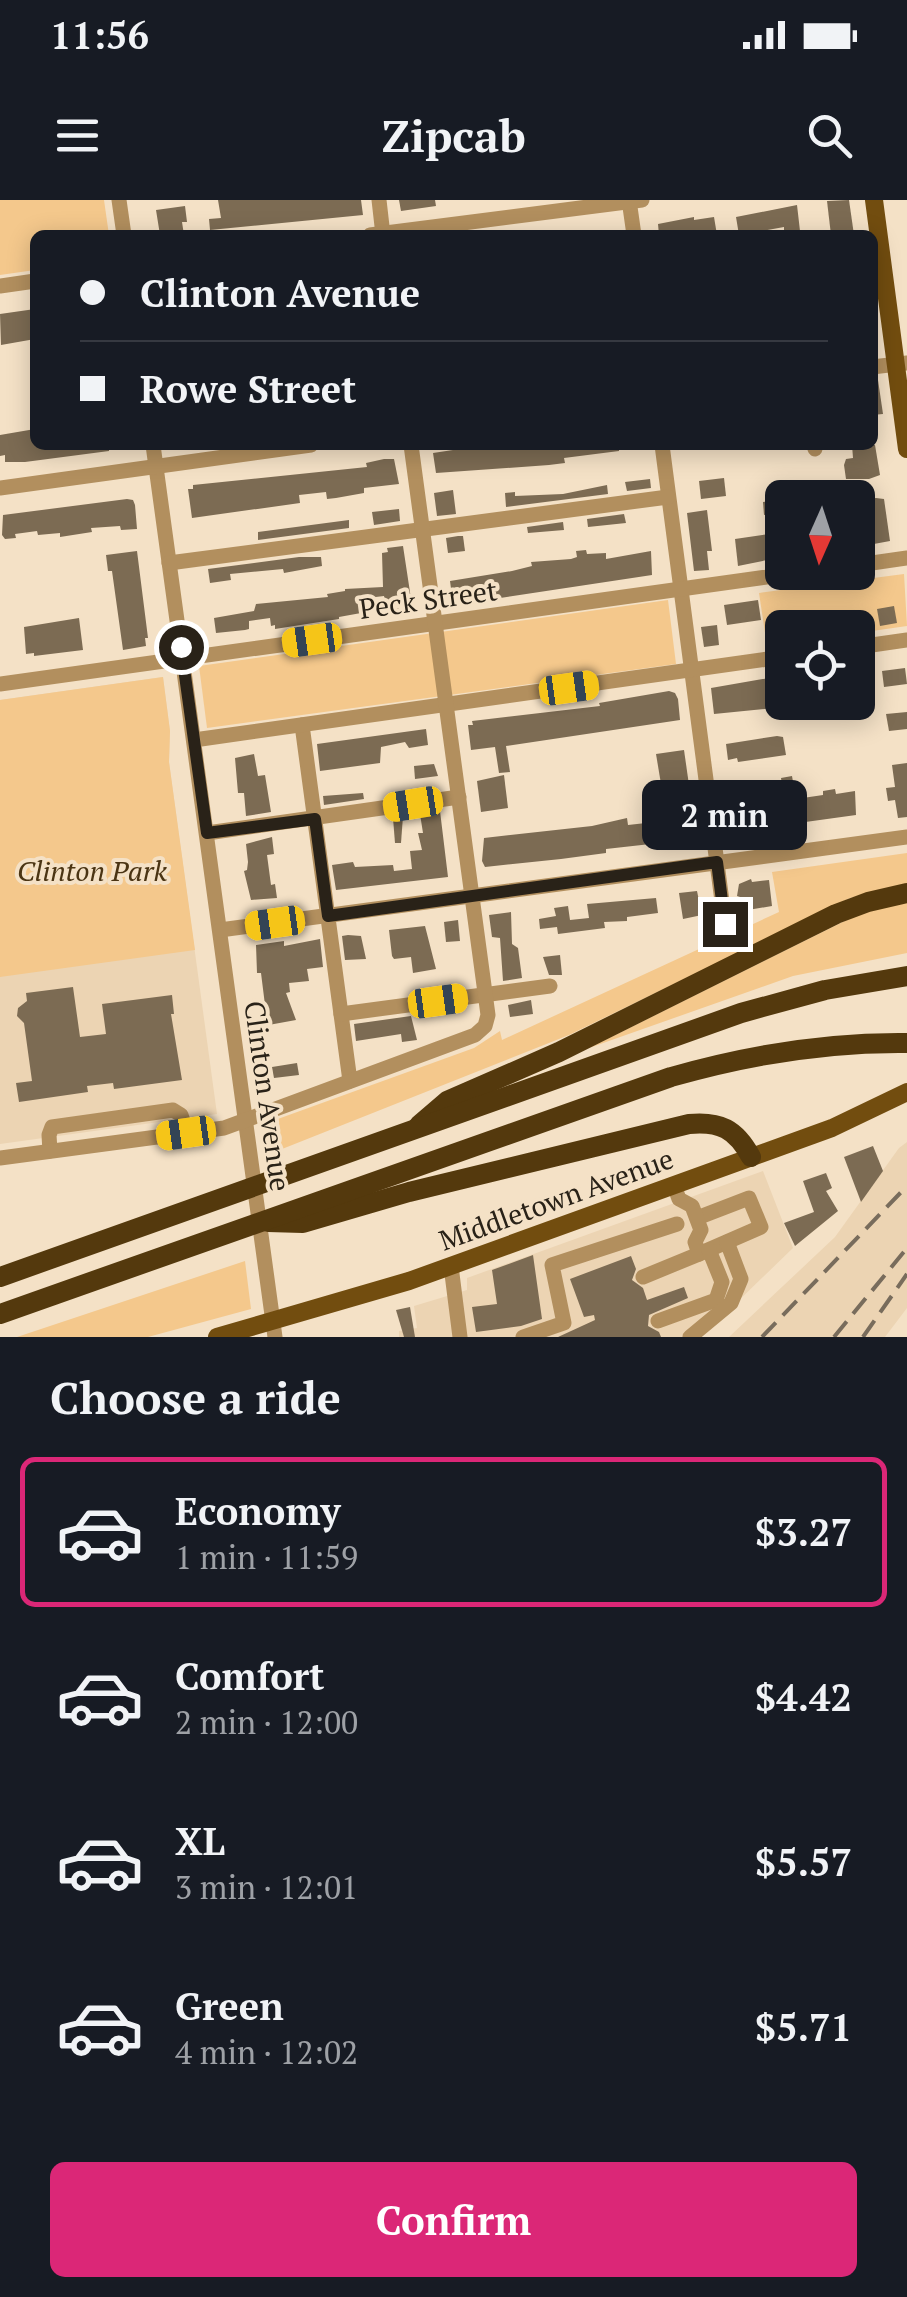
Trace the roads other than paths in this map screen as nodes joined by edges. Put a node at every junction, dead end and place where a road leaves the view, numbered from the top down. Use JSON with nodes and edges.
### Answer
{"nodes":[{"id":1,"x":119,"y":200,"type":"edge"},
{"id":2,"x":378,"y":200,"type":"edge"},
{"id":3,"x":874,"y":200,"type":"edge"},
{"id":4,"x":634,"y":201,"type":"edge"},
{"id":5,"x":123,"y":230,"type":"edge"},
{"id":6,"x":379,"y":230,"type":"edge"},
{"id":7,"x":410,"y":230,"type":"edge"},
{"id":8,"x":634,"y":230,"type":"edge"},
{"id":9,"x":30,"y":282,"type":"edge"},
{"id":10,"x":0,"y":286,"type":"edge"},
{"id":11,"x":901,"y":364,"type":"edge"},
{"id":12,"x":906,"y":442,"type":"edge"},
{"id":13,"x":154,"y":450,"type":"edge"},
{"id":14,"x":274,"y":450,"type":"edge"},
{"id":15,"x":412,"y":450,"type":"edge"},
{"id":16,"x":663,"y":450,"type":"edge"},
{"id":17,"x":907,"y":450,"type":"edge"},
{"id":18,"x":156,"y":466,"type":"junction"},
{"id":19,"x":0,"y":488,"type":"edge"},
{"id":20,"x":668,"y":496,"type":"junction"},
{"id":21,"x":422,"y":530,"type":"junction"},
{"id":22,"x":907,"y":558,"type":"edge"},
{"id":23,"x":170,"y":563,"type":"junction"},
{"id":24,"x":875,"y":563,"type":"edge"},
{"id":25,"x":765,"y":578,"type":"edge"},
{"id":26,"x":681,"y":590,"type":"junction"},
{"id":27,"x":436,"y":624,"type":"junction"},
{"id":28,"x":907,"y":640,"type":"edge"},
{"id":29,"x":875,"y":645,"type":"edge"},
{"id":30,"x":183,"y":658,"type":"junction"},
{"id":31,"x":765,"y":659,"type":"edge"},
{"id":32,"x":692,"y":670,"type":"junction"},
{"id":33,"x":0,"y":684,"type":"edge"},
{"id":34,"x":446,"y":705,"type":"junction"},
{"id":35,"x":302,"y":725,"type":"junction"},
{"id":36,"x":194,"y":740,"type":"junction"},
{"id":37,"x":459,"y":798,"type":"junction"},
{"id":38,"x":315,"y":819,"type":"junction"},
{"id":39,"x":207,"y":833,"type":"junction"},
{"id":40,"x":907,"y":837,"type":"edge"},
{"id":41,"x":717,"y":862,"type":"junction"},
{"id":42,"x":907,"y":893,"type":"edge"},
{"id":43,"x":472,"y":896,"type":"junction"},
{"id":44,"x":328,"y":916,"type":"junction"},
{"id":45,"x":725,"y":924,"type":"dead end"},
{"id":46,"x":220,"y":930,"type":"junction"},
{"id":47,"x":907,"y":976,"type":"edge"},
{"id":48,"x":550,"y":986,"type":"dead end"},
{"id":49,"x":485,"y":995,"type":"junction"},
{"id":50,"x":341,"y":1014,"type":"junction"},
{"id":51,"x":907,"y":1043,"type":"edge"},
{"id":52,"x":350,"y":1081,"type":"junction"},
{"id":53,"x":907,"y":1092,"type":"edge"},
{"id":54,"x":246,"y":1119,"type":"junction"},
{"id":55,"x":416,"y":1129,"type":"junction"},
{"id":56,"x":186,"y":1133,"type":"junction"},
{"id":57,"x":50,"y":1152,"type":"junction"},
{"id":58,"x":751,"y":1157,"type":"junction"},
{"id":59,"x":0,"y":1158,"type":"edge"},
{"id":60,"x":676,"y":1192,"type":"junction"},
{"id":61,"x":697,"y":1218,"type":"junction"},
{"id":62,"x":274,"y":1220,"type":"junction"},
{"id":63,"x":677,"y":1224,"type":"junction"},
{"id":64,"x":727,"y":1242,"type":"junction"},
{"id":65,"x":701,"y":1249,"type":"junction"},
{"id":66,"x":452,"y":1266,"type":"junction"},
{"id":67,"x":0,"y":1277,"type":"edge"},
{"id":68,"x":642,"y":1277,"type":"dead end"},
{"id":69,"x":0,"y":1314,"type":"edge"},
{"id":70,"x":658,"y":1321,"type":"dead end"},
{"id":71,"x":274,"y":1329,"type":"edge"},
{"id":72,"x":217,"y":1337,"type":"edge"},
{"id":73,"x":460,"y":1337,"type":"edge"},
{"id":74,"x":523,"y":1337,"type":"edge"},
{"id":75,"x":690,"y":1337,"type":"edge"}],
"edges":[{"from":1,"to":5,"type":"street"},
{"from":2,"to":6,"type":"street"},
{"from":3,"to":11,"type":"main road"},
{"from":4,"to":7,"type":"street"},
{"from":4,"to":8,"type":"street"},
{"from":9,"to":10,"type":"street"},
{"from":11,"to":12,"type":"main road"},
{"from":12,"to":17,"type":"main road"},
{"from":13,"to":18,"type":"street","name":"Clinton Avenue"},
{"from":14,"to":18,"type":"street"},
{"from":15,"to":21,"type":"street"},
{"from":16,"to":20,"type":"street"},
{"from":18,"to":19,"type":"street"},
{"from":18,"to":23,"type":"street","name":"Clinton Avenue"},
{"from":20,"to":21,"type":"street"},
{"from":20,"to":26,"type":"street"},
{"from":21,"to":23,"type":"street"},
{"from":21,"to":27,"type":"street"},
{"from":22,"to":24,"type":"street"},
{"from":23,"to":30,"type":"street","name":"Clinton Avenue"},
{"from":25,"to":26,"type":"street","name":"Peck Street"},
{"from":26,"to":27,"type":"street","name":"Peck Street"},
{"from":26,"to":32,"type":"street"},
{"from":27,"to":30,"type":"street","name":"Peck Street"},
{"from":27,"to":34,"type":"street"},
{"from":28,"to":29,"type":"street"},
{"from":30,"to":33,"type":"street","name":"Peck Street"},
{"from":30,"to":36,"type":"street","name":"Clinton Avenue"},
{"from":31,"to":32,"type":"street"},
{"from":32,"to":34,"type":"street"},
{"from":32,"to":41,"type":"street"},
{"from":34,"to":35,"type":"street"},
{"from":34,"to":37,"type":"street"},
{"from":35,"to":36,"type":"street"},
{"from":35,"to":38,"type":"street"},
{"from":36,"to":39,"type":"street","name":"Clinton Avenue"},
{"from":37,"to":38,"type":"street"},
{"from":37,"to":43,"type":"street"},
{"from":38,"to":39,"type":"street"},
{"from":38,"to":44,"type":"street"},
{"from":39,"to":46,"type":"street","name":"Clinton Avenue"},
{"from":40,"to":41,"type":"street"},
{"from":41,"to":43,"type":"street"},
{"from":41,"to":45,"type":"street"},
{"from":42,"to":55,"type":"highway"},
{"from":43,"to":44,"type":"street"},
{"from":43,"to":49,"type":"street"},
{"from":44,"to":46,"type":"street"},
{"from":44,"to":50,"type":"street"},
{"from":46,"to":54,"type":"street","name":"Clinton Avenue"},
{"from":47,"to":55,"type":"highway"},
{"from":48,"to":49,"type":"street"},
{"from":49,"to":50,"type":"street"},
{"from":49,"to":52,"type":"street"},
{"from":50,"to":52,"type":"street"},
{"from":51,"to":62,"type":"highway"},
{"from":52,"to":54,"type":"street"},
{"from":53,"to":58,"type":"main road","name":"Middletown Avenue"},
{"from":54,"to":56,"type":"street"},
{"from":54,"to":71,"type":"street","name":"Clinton Avenue"},
{"from":55,"to":67,"type":"highway"},
{"from":56,"to":57,"type":"street"},
{"from":56,"to":57,"type":"street"},
{"from":57,"to":59,"type":"street"},
{"from":58,"to":60,"type":"main road","name":"Middletown Avenue"},
{"from":58,"to":62,"type":"highway"},
{"from":60,"to":61,"type":"street"},
{"from":60,"to":63,"type":"street"},
{"from":60,"to":66,"type":"main road","name":"Middletown Avenue"},
{"from":61,"to":64,"type":"street"},
{"from":61,"to":65,"type":"street"},
{"from":62,"to":69,"type":"highway"},
{"from":63,"to":65,"type":"street"},
{"from":63,"to":74,"type":"street"},
{"from":64,"to":65,"type":"street"},
{"from":64,"to":75,"type":"street"},
{"from":65,"to":68,"type":"street"},
{"from":65,"to":70,"type":"street"},
{"from":66,"to":71,"type":"main road","name":"Middletown Avenue"},
{"from":66,"to":73,"type":"street"},
{"from":71,"to":72,"type":"main road","name":"Middletown Avenue"}]}
